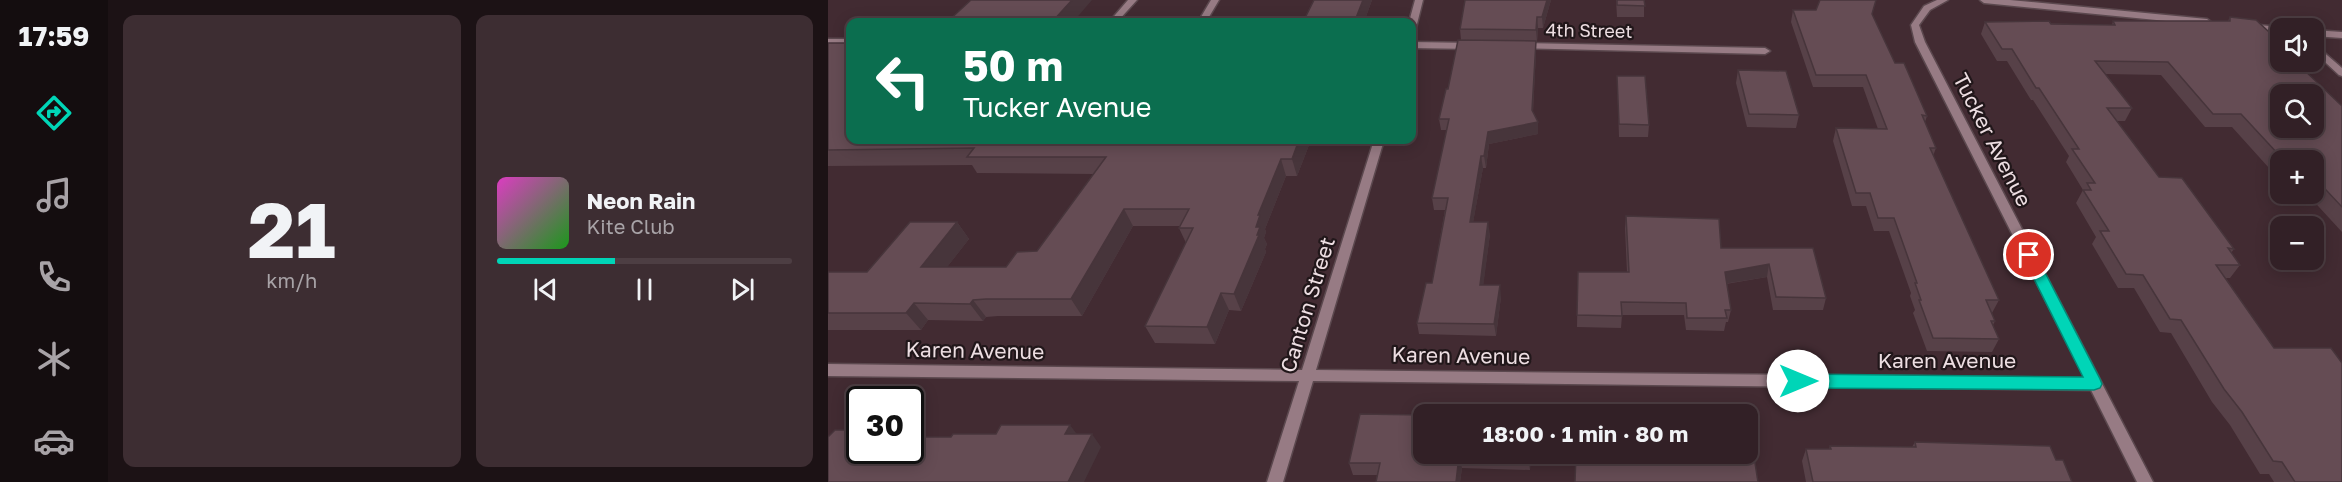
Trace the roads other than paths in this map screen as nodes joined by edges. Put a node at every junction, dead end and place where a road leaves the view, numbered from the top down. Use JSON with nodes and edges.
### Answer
{"nodes":[{"id":1,"x":1133,"y":0,"type":"edge"},
{"id":2,"x":1215,"y":0,"type":"edge"},
{"id":3,"x":1419,"y":0,"type":"edge"},
{"id":4,"x":1944,"y":0,"type":"edge"},
{"id":5,"x":1984,"y":0,"type":"edge"},
{"id":6,"x":1117,"y":18,"type":"edge"},
{"id":7,"x":1204,"y":18,"type":"edge"},
{"id":8,"x":1414,"y":18,"type":"edge"},
{"id":9,"x":2221,"y":24,"type":"edge"},
{"id":10,"x":2233,"y":25,"type":"edge"},
{"id":11,"x":2270,"y":29,"type":"edge"},
{"id":12,"x":2324,"y":34,"type":"edge"},
{"id":13,"x":2342,"y":35,"type":"edge"},
{"id":14,"x":828,"y":42,"type":"edge"},
{"id":15,"x":846,"y":42,"type":"edge"},
{"id":16,"x":1416,"y":45,"type":"edge"},
{"id":17,"x":1482,"y":46,"type":"edge"},
{"id":18,"x":1506,"y":46,"type":"edge"},
{"id":19,"x":1765,"y":51,"type":"dead end"},
{"id":20,"x":2324,"y":56,"type":"edge"},
{"id":21,"x":2342,"y":73,"type":"edge"},
{"id":22,"x":1377,"y":144,"type":"edge"},
{"id":23,"x":828,"y":370,"type":"edge"},
{"id":24,"x":1307,"y":375,"type":"junction"},
{"id":25,"x":2094,"y":384,"type":"junction"},
{"id":26,"x":1275,"y":482,"type":"edge"},
{"id":27,"x":2145,"y":482,"type":"edge"}],
"edges":[{"from":1,"to":6,"type":"street"},
{"from":2,"to":7,"type":"street"},
{"from":3,"to":8,"type":"street"},
{"from":4,"to":25,"type":"street","name":"Tucker Avenue"},
{"from":5,"to":9,"type":"street"},
{"from":10,"to":11,"type":"street"},
{"from":12,"to":13,"type":"street"},
{"from":14,"to":15,"type":"street"},
{"from":16,"to":17,"type":"street"},
{"from":18,"to":19,"type":"street","name":"4th Street"},
{"from":20,"to":21,"type":"street"},
{"from":22,"to":24,"type":"street","name":"Canton Street"},
{"from":23,"to":24,"type":"street","name":"Karen Avenue"},
{"from":24,"to":25,"type":"street","name":"Karen Avenue"},
{"from":24,"to":26,"type":"street","name":"Canton Street"},
{"from":25,"to":27,"type":"street","name":"Tucker Avenue"}]}
